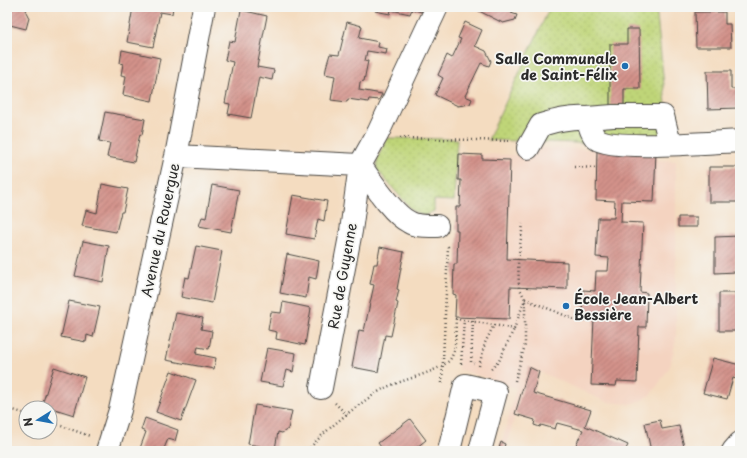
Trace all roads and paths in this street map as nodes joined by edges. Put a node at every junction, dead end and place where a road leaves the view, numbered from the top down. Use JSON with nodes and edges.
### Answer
{"nodes":[{"id":1,"x":204,"y":7,"type":"edge"},
{"id":2,"x":437,"y":7,"type":"edge"},
{"id":3,"x":587,"y":118,"type":"junction"},
{"id":4,"x":395,"y":138,"type":"dead end"},
{"id":5,"x":740,"y":141,"type":"edge"},
{"id":6,"x":529,"y":144,"type":"joint"},
{"id":7,"x":670,"y":144,"type":"junction"},
{"id":8,"x":176,"y":156,"type":"junction"},
{"id":9,"x":360,"y":165,"type":"junction"},
{"id":10,"x":574,"y":167,"type":"dead end"},
{"id":11,"x":597,"y":168,"type":"dead end"},
{"id":12,"x":523,"y":224,"type":"dead end"},
{"id":13,"x":437,"y":226,"type":"joint"},
{"id":14,"x":525,"y":299,"type":"junction"},
{"id":15,"x":464,"y":320,"type":"junction"},
{"id":16,"x":473,"y":321,"type":"junction"},
{"id":17,"x":594,"y":321,"type":"dead end"},
{"id":18,"x":494,"y":325,"type":"junction"},
{"id":19,"x":514,"y":329,"type":"junction"},
{"id":20,"x":471,"y":362,"type":"dead end"},
{"id":21,"x":442,"y":368,"type":"junction"},
{"id":22,"x":483,"y":369,"type":"dead end"},
{"id":23,"x":460,"y":372,"type":"dead end"},
{"id":24,"x":488,"y":372,"type":"dead end"},
{"id":25,"x":514,"y":386,"type":"dead end"},
{"id":26,"x":322,"y":388,"type":"dead end"},
{"id":27,"x":442,"y":391,"type":"dead end"},
{"id":28,"x":7,"y":408,"type":"edge"},
{"id":29,"x":18,"y":411,"type":"edge"},
{"id":30,"x":58,"y":425,"type":"edge"},
{"id":31,"x":740,"y":443,"type":"edge"},
{"id":32,"x":101,"y":444,"type":"edge"},
{"id":33,"x":308,"y":451,"type":"edge"},
{"id":34,"x":450,"y":451,"type":"edge"},
{"id":35,"x":480,"y":451,"type":"edge"},
{"id":36,"x":733,"y":451,"type":"edge"}],
"edges":[{"from":1,"to":8,"type":"street","name":"Avenue du Rouergue"},
{"from":2,"to":9,"type":"street"},
{"from":3,"to":6,"type":"street"},
{"from":3,"to":7,"type":"street"},
{"from":3,"to":7,"type":"street"},
{"from":4,"to":6,"type":"path"},
{"from":5,"to":7,"type":"street"},
{"from":8,"to":9,"type":"street"},
{"from":8,"to":32,"type":"street","name":"Avenue du Rouergue"},
{"from":9,"to":13,"type":"street"},
{"from":9,"to":26,"type":"street","name":"Rue de Guyenne"},
{"from":10,"to":11,"type":"path"},
{"from":12,"to":14,"type":"path"},
{"from":13,"to":21,"type":"path"},
{"from":14,"to":17,"type":"path"},
{"from":14,"to":19,"type":"path"},
{"from":14,"to":25,"type":"path"},
{"from":15,"to":16,"type":"path"},
{"from":15,"to":21,"type":"path"},
{"from":15,"to":23,"type":"path"},
{"from":16,"to":18,"type":"path"},
{"from":16,"to":20,"type":"path"},
{"from":18,"to":19,"type":"path"},
{"from":18,"to":22,"type":"path"},
{"from":19,"to":24,"type":"path"},
{"from":21,"to":27,"type":"path"},
{"from":21,"to":33,"type":"path"},
{"from":28,"to":29,"type":"path"},
{"from":30,"to":32,"type":"path"},
{"from":31,"to":36,"type":"street"},
{"from":34,"to":35,"type":"street"}]}
